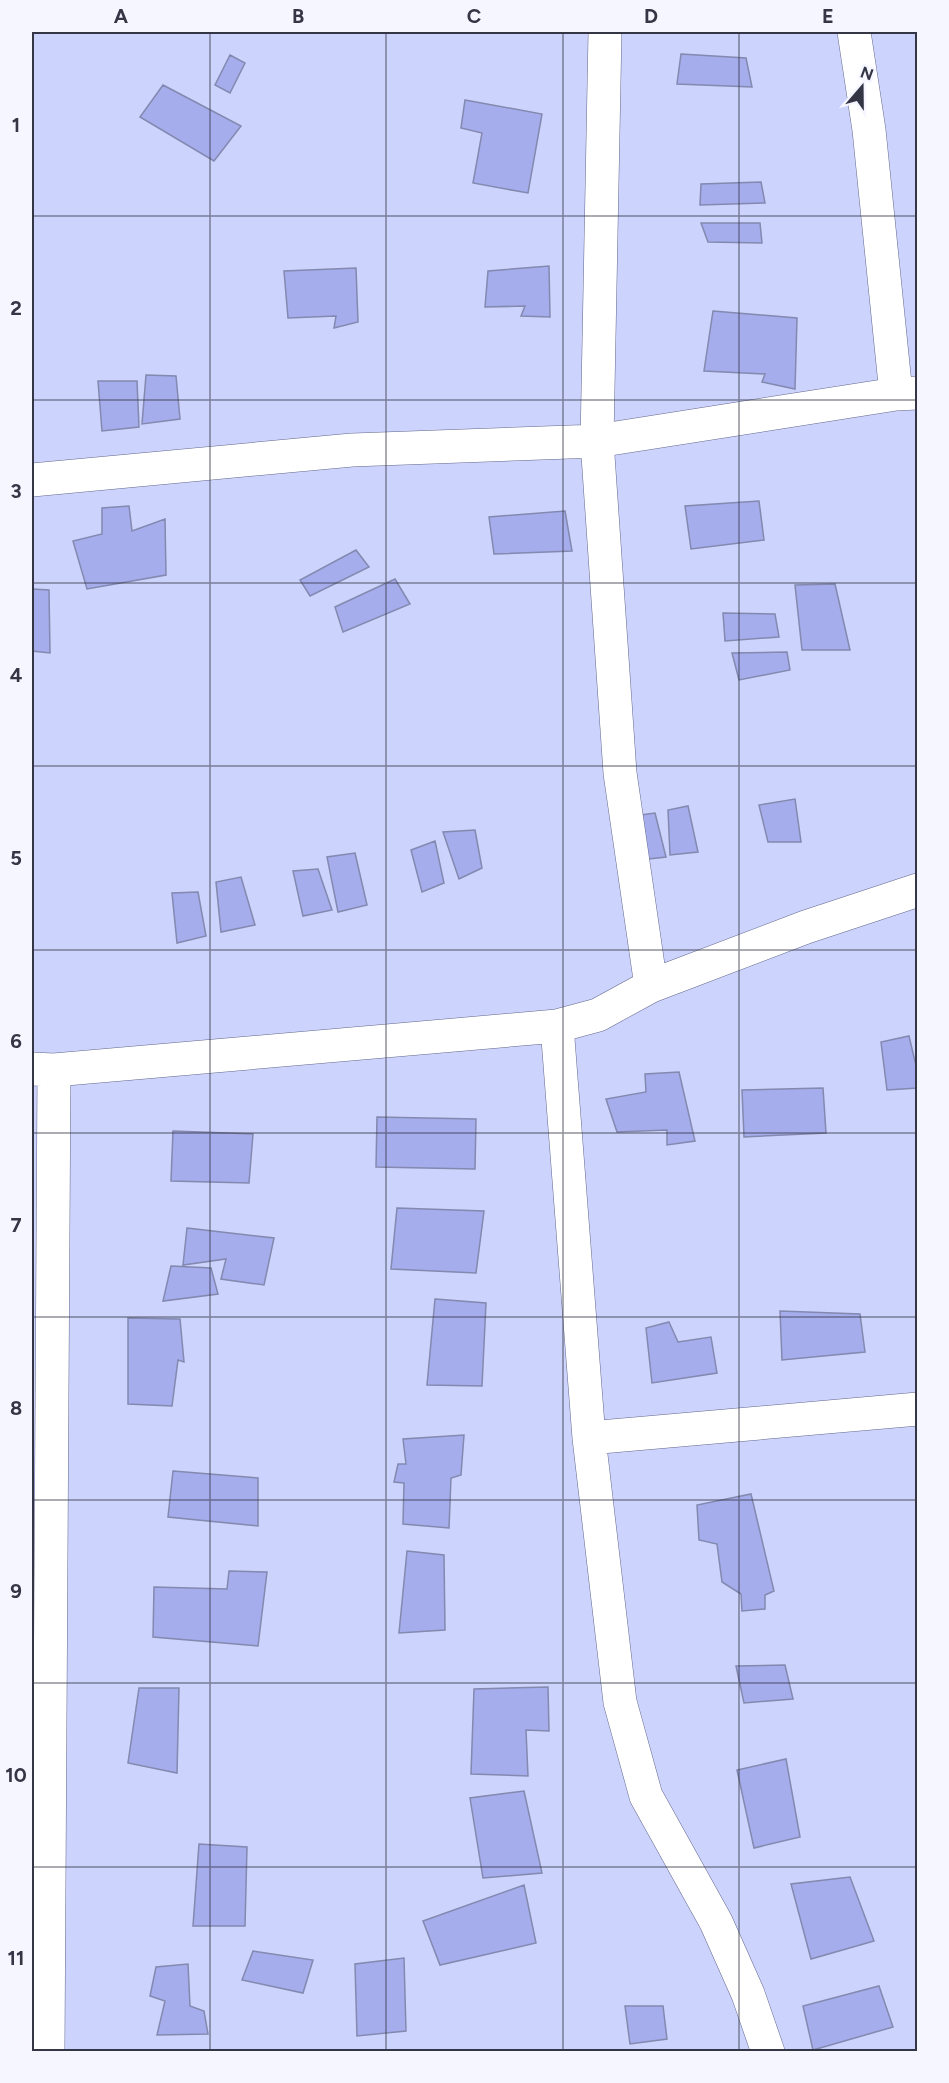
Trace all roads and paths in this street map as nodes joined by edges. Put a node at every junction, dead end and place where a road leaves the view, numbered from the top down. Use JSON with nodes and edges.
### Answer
{"nodes":[{"id":1,"x":605,"y":32,"type":"edge"},
{"id":2,"x":854,"y":32,"type":"edge"},
{"id":3,"x":907,"y":393,"type":"edge"},
{"id":4,"x":597,"y":441,"type":"junction"},
{"id":5,"x":32,"y":480,"type":"edge"},
{"id":6,"x":918,"y":890,"type":"edge"},
{"id":7,"x":651,"y":986,"type":"junction"},
{"id":8,"x":557,"y":1026,"type":"junction"},
{"id":9,"x":43,"y":1070,"type":"edge"},
{"id":10,"x":918,"y":1409,"type":"edge"},
{"id":11,"x":589,"y":1438,"type":"junction"},
{"id":12,"x":48,"y":2052,"type":"edge"},
{"id":13,"x":768,"y":2052,"type":"edge"}],
"edges":[{"from":1,"to":4,"type":"street"},
{"from":2,"to":3,"type":"street"},
{"from":3,"to":4,"type":"street"},
{"from":4,"to":5,"type":"street"},
{"from":4,"to":7,"type":"street"},
{"from":6,"to":7,"type":"street"},
{"from":7,"to":8,"type":"street"},
{"from":8,"to":9,"type":"street"},
{"from":8,"to":11,"type":"street"},
{"from":9,"to":12,"type":"street"},
{"from":10,"to":11,"type":"street"},
{"from":11,"to":13,"type":"street"}]}
